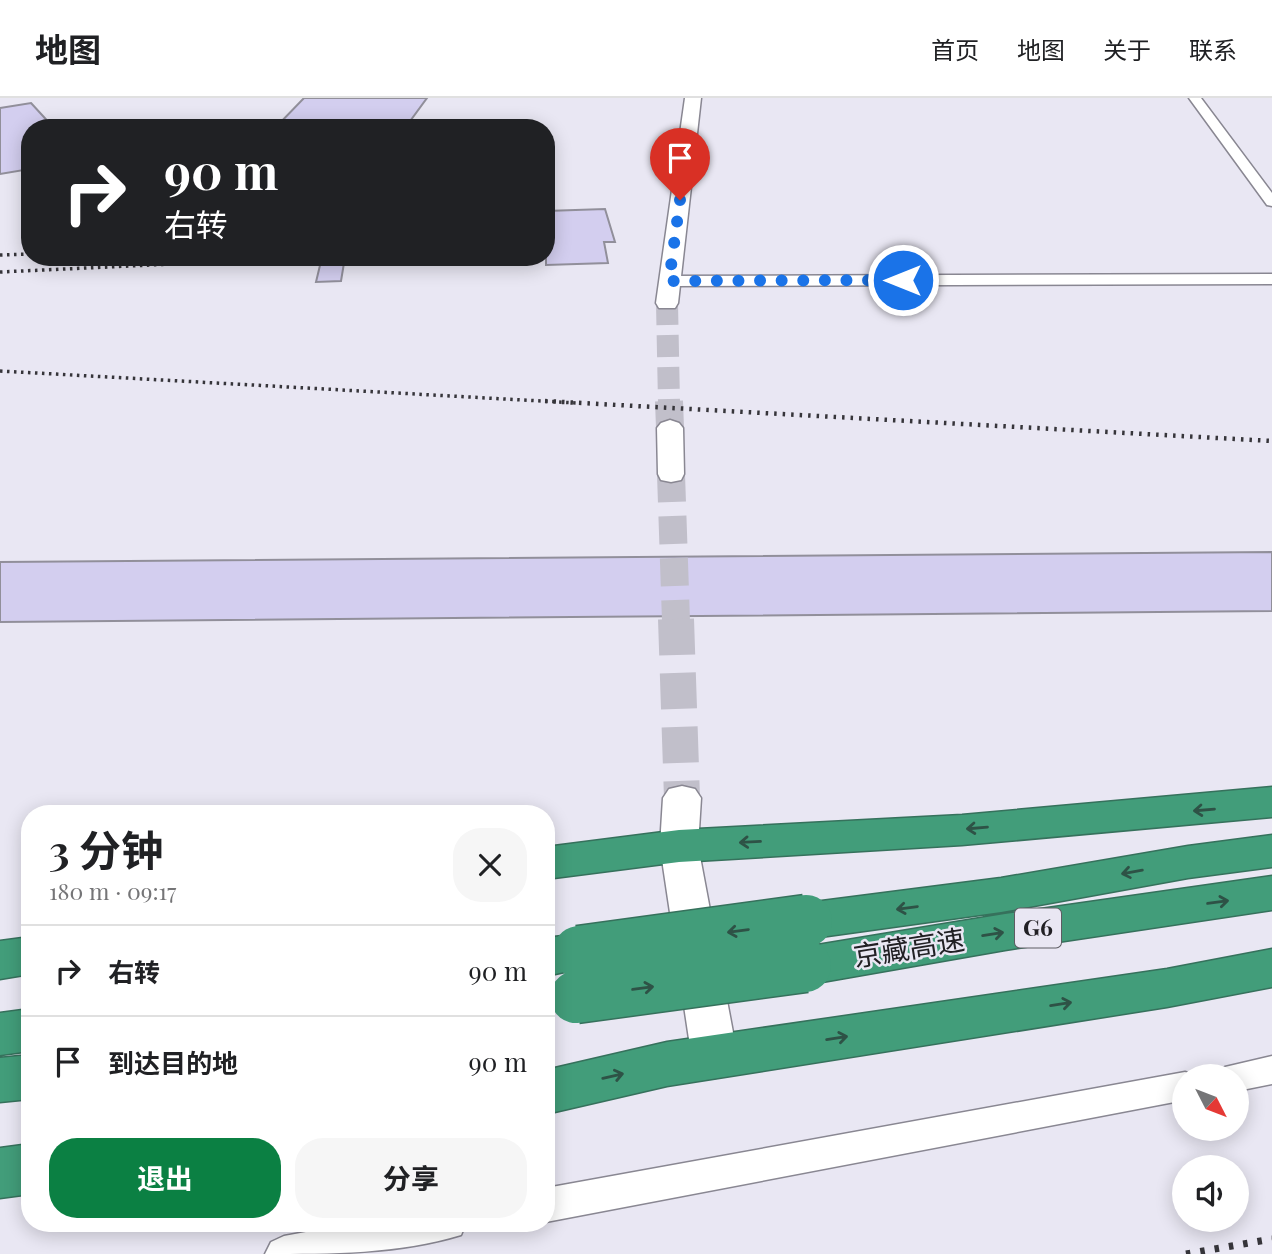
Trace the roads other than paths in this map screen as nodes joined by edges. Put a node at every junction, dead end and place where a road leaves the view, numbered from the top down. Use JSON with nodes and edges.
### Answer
{"nodes":[{"id":1,"x":693,"y":98,"type":"edge"},
{"id":2,"x":1195,"y":98,"type":"edge"},
{"id":3,"x":1272,"y":202,"type":"edge"},
{"id":4,"x":1272,"y":279,"type":"edge"},
{"id":5,"x":669,"y":281,"type":"junction"},
{"id":6,"x":667,"y":303,"type":"tunnel mouth"},
{"id":7,"x":670,"y":428,"type":"tunnel mouth"},
{"id":8,"x":671,"y":474,"type":"tunnel mouth"},
{"id":9,"x":682,"y":798,"type":"tunnel mouth"},
{"id":10,"x":1272,"y":803,"type":"edge"},
{"id":11,"x":679,"y":846,"type":"junction"},
{"id":12,"x":1272,"y":851,"type":"edge"},
{"id":13,"x":555,"y":862,"type":"edge"},
{"id":14,"x":1272,"y":893,"type":"edge"},
{"id":15,"x":805,"y":943,"type":"junction"},
{"id":16,"x":21,"y":956,"type":"edge"},
{"id":17,"x":0,"y":960,"type":"edge"},
{"id":18,"x":1272,"y":968,"type":"edge"},
{"id":19,"x":562,"y":977,"type":"edge"},
{"id":20,"x":21,"y":1031,"type":"edge"},
{"id":21,"x":0,"y":1034,"type":"edge"},
{"id":22,"x":715,"y":1059,"type":"junction"},
{"id":23,"x":1272,"y":1070,"type":"edge"},
{"id":24,"x":1250,"y":1074,"type":"edge"},
{"id":25,"x":21,"y":1078,"type":"edge"},
{"id":26,"x":0,"y":1080,"type":"edge"},
{"id":27,"x":1172,"y":1088,"type":"edge"},
{"id":28,"x":555,"y":1090,"type":"edge"},
{"id":29,"x":21,"y":1170,"type":"edge"},
{"id":30,"x":0,"y":1173,"type":"edge"},
{"id":31,"x":555,"y":1203,"type":"edge"},
{"id":32,"x":400,"y":1232,"type":"edge"},
{"id":33,"x":284,"y":1254,"type":"edge"}],
"edges":[{"from":1,"to":5,"type":"main road"},
{"from":2,"to":3,"type":"street"},
{"from":4,"to":5,"type":"street"},
{"from":5,"to":6,"type":"main road"},
{"from":7,"to":8,"type":"main road"},
{"from":9,"to":11,"type":"main road"},
{"from":10,"to":11,"type":"highway","one_way":true},
{"from":11,"to":13,"type":"highway"},
{"from":11,"to":22,"type":"main road"},
{"from":12,"to":15,"type":"highway","name":"京藏高速","number":"G6","one_way":true},
{"from":15,"to":14,"type":"highway","name":"京藏高速","number":"G6","one_way":true},
{"from":15,"to":19,"type":"highway","name":"京藏高速","number":"G6","bridge":true},
{"from":16,"to":17,"type":"highway"},
{"from":22,"to":18,"type":"highway","one_way":true},
{"from":20,"to":21,"type":"highway"},
{"from":28,"to":22,"type":"highway","one_way":true},
{"from":23,"to":24,"type":"street"},
{"from":25,"to":26,"type":"highway"},
{"from":27,"to":31,"type":"street"},
{"from":29,"to":30,"type":"highway"},
{"from":32,"to":33,"type":"street"}]}
